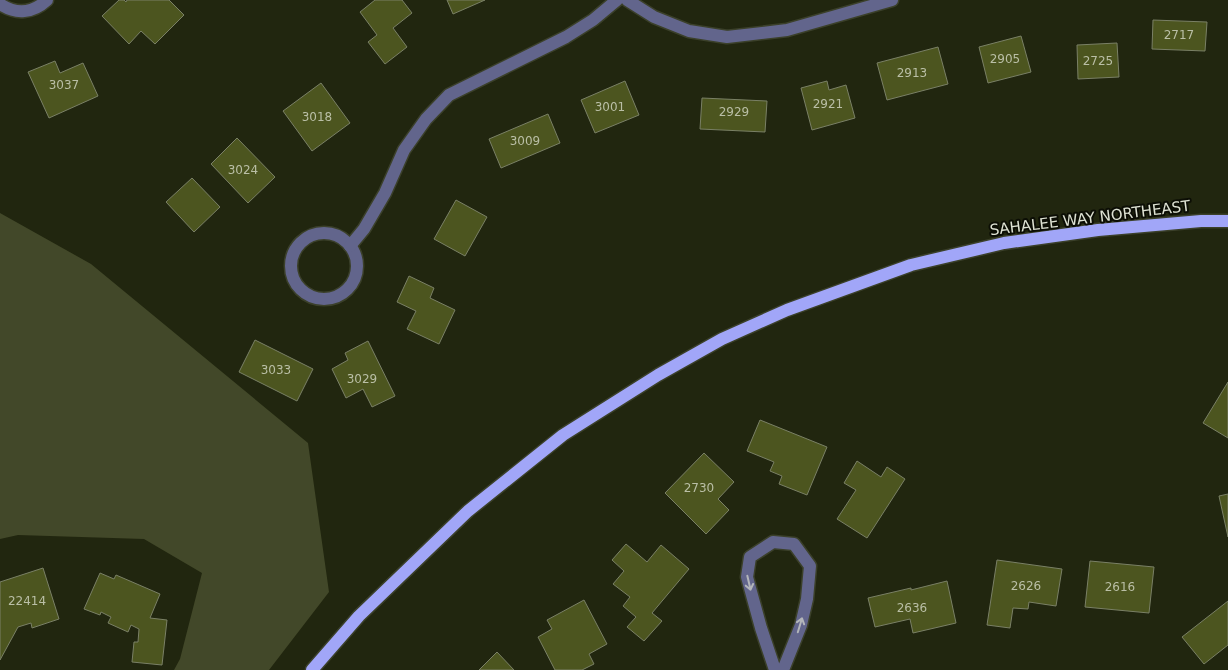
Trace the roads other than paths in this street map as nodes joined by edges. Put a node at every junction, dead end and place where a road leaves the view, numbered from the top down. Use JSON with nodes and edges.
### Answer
{"nodes":[{"id":1,"x":47,"y":0,"type":"edge"},
{"id":2,"x":617,"y":0,"type":"edge"},
{"id":3,"x":627,"y":0,"type":"edge"},
{"id":4,"x":892,"y":0,"type":"edge"},
{"id":5,"x":0,"y":4,"type":"edge"},
{"id":6,"x":1228,"y":221,"type":"edge"},
{"id":7,"x":350,"y":246,"type":"junction"},
{"id":8,"x":312,"y":670,"type":"edge"},
{"id":9,"x":775,"y":670,"type":"edge"},
{"id":10,"x":783,"y":670,"type":"edge"}],
"edges":[{"from":1,"to":5,"type":"street"},
{"from":2,"to":7,"type":"street"},
{"from":3,"to":4,"type":"street"},
{"from":6,"to":8,"type":"main road","name":"SAHALEE WAY NORTHEAST"},
{"from":7,"to":7,"type":"street"},
{"from":10,"to":9,"type":"street","one_way":true}]}
